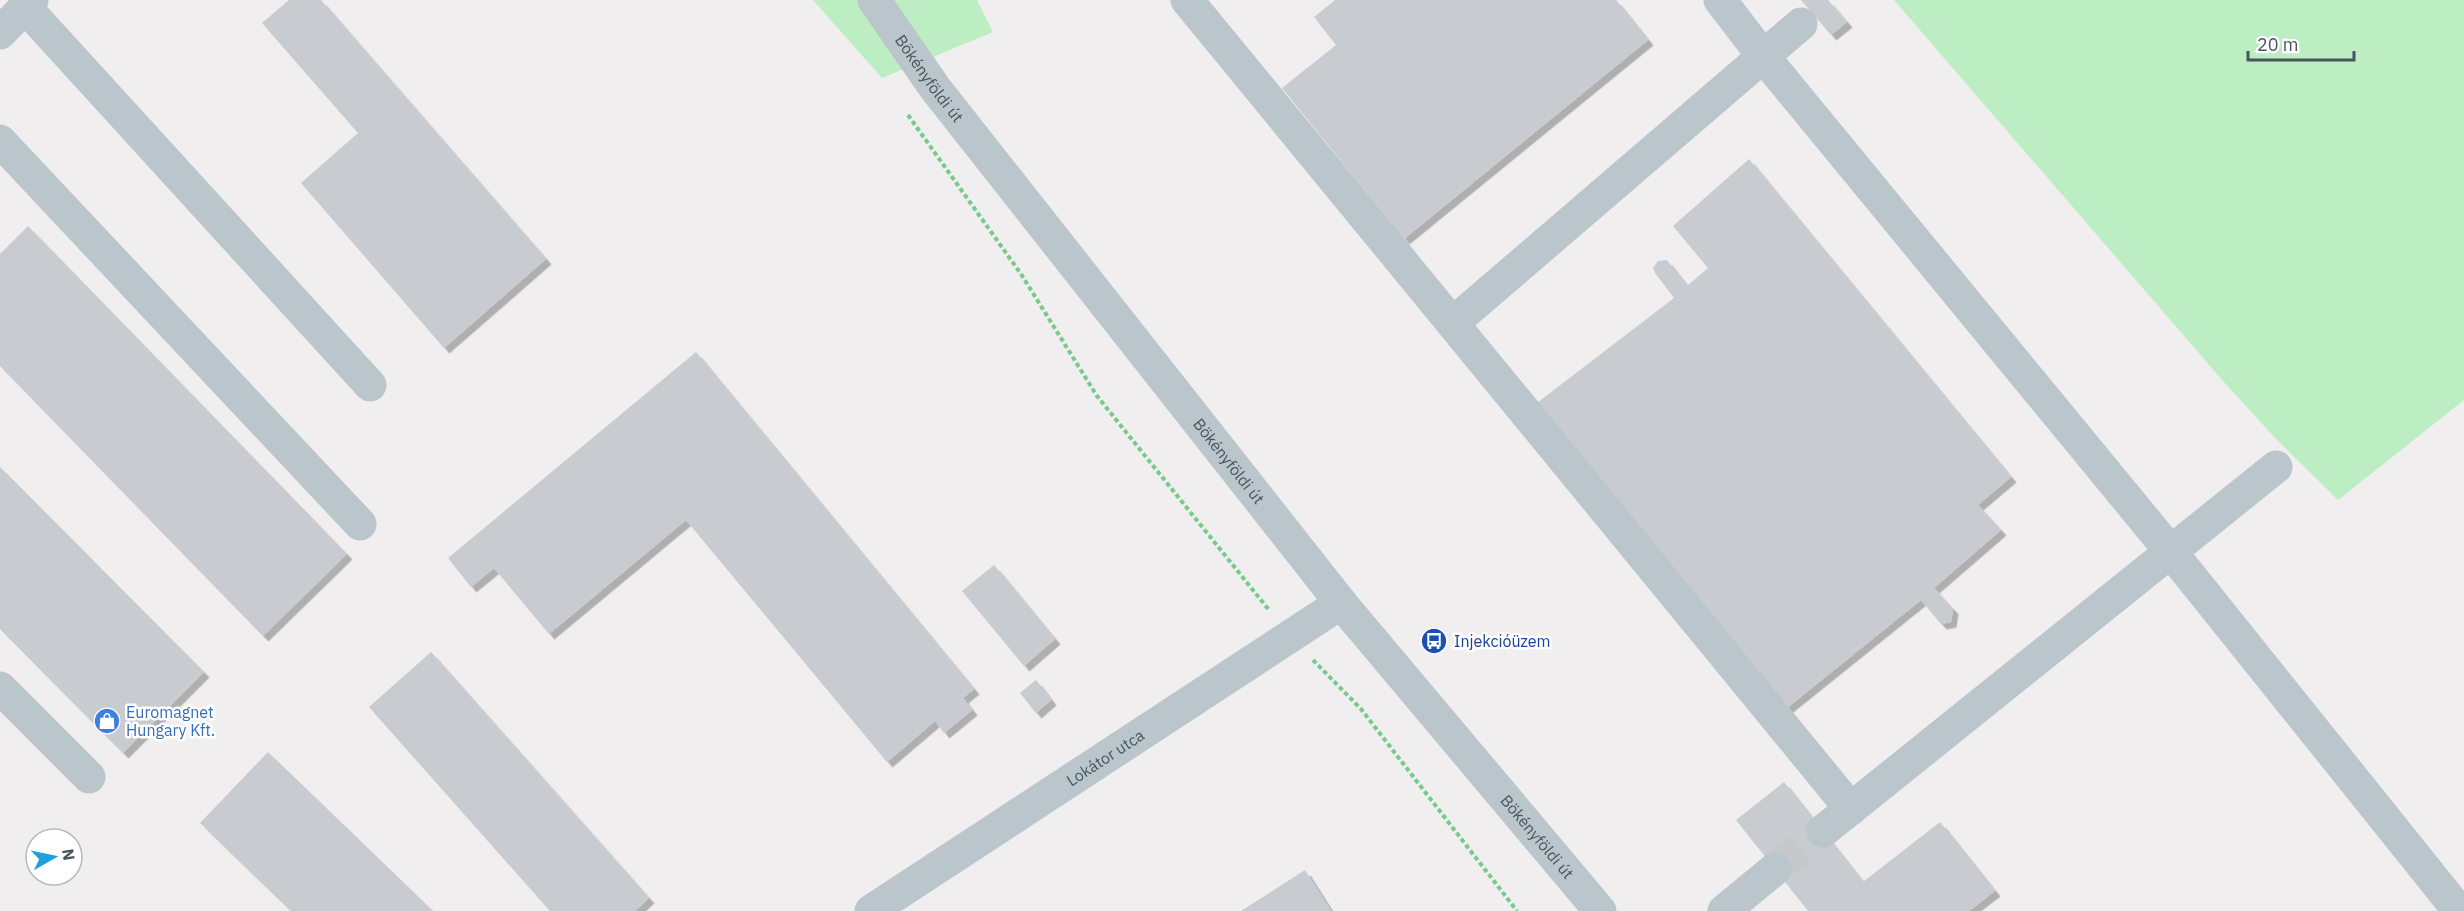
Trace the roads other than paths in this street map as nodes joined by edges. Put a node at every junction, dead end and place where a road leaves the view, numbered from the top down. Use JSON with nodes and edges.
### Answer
{"nodes":[{"id":1,"x":874,"y":0,"type":"edge"},
{"id":2,"x":1187,"y":0,"type":"edge"},
{"id":3,"x":1720,"y":0,"type":"edge"},
{"id":4,"x":29,"y":3,"type":"edge"},
{"id":5,"x":1801,"y":24,"type":"dead end"},
{"id":6,"x":0,"y":33,"type":"edge"},
{"id":7,"x":1763,"y":56,"type":"junction"},
{"id":8,"x":0,"y":141,"type":"edge"},
{"id":9,"x":1454,"y":322,"type":"junction"},
{"id":10,"x":370,"y":385,"type":"dead end"},
{"id":11,"x":2276,"y":467,"type":"dead end"},
{"id":12,"x":360,"y":524,"type":"dead end"},
{"id":13,"x":2171,"y":552,"type":"junction"},
{"id":14,"x":1341,"y":603,"type":"junction"},
{"id":15,"x":0,"y":688,"type":"edge"},
{"id":16,"x":89,"y":777,"type":"dead end"},
{"id":17,"x":1851,"y":809,"type":"junction"},
{"id":18,"x":1823,"y":831,"type":"tunnel mouth"},
{"id":19,"x":1775,"y":869,"type":"tunnel mouth"},
{"id":20,"x":871,"y":911,"type":"edge"},
{"id":21,"x":1600,"y":911,"type":"edge"},
{"id":22,"x":1724,"y":911,"type":"edge"},
{"id":23,"x":2459,"y":911,"type":"edge"}],
"edges":[{"from":1,"to":14,"type":"street","name":"Bökényföldi út"},
{"from":2,"to":9,"type":"street"},
{"from":3,"to":7,"type":"street"},
{"from":4,"to":6,"type":"street"},
{"from":4,"to":10,"type":"street"},
{"from":5,"to":7,"type":"street"},
{"from":7,"to":9,"type":"street"},
{"from":7,"to":13,"type":"street"},
{"from":8,"to":12,"type":"street"},
{"from":9,"to":17,"type":"street"},
{"from":11,"to":13,"type":"street"},
{"from":13,"to":17,"type":"street"},
{"from":13,"to":23,"type":"street"},
{"from":14,"to":20,"type":"street","name":"Lokátor utca"},
{"from":14,"to":21,"type":"street","name":"Bökényföldi út"},
{"from":15,"to":16,"type":"street"},
{"from":17,"to":18,"type":"street"},
{"from":19,"to":22,"type":"street"}]}
